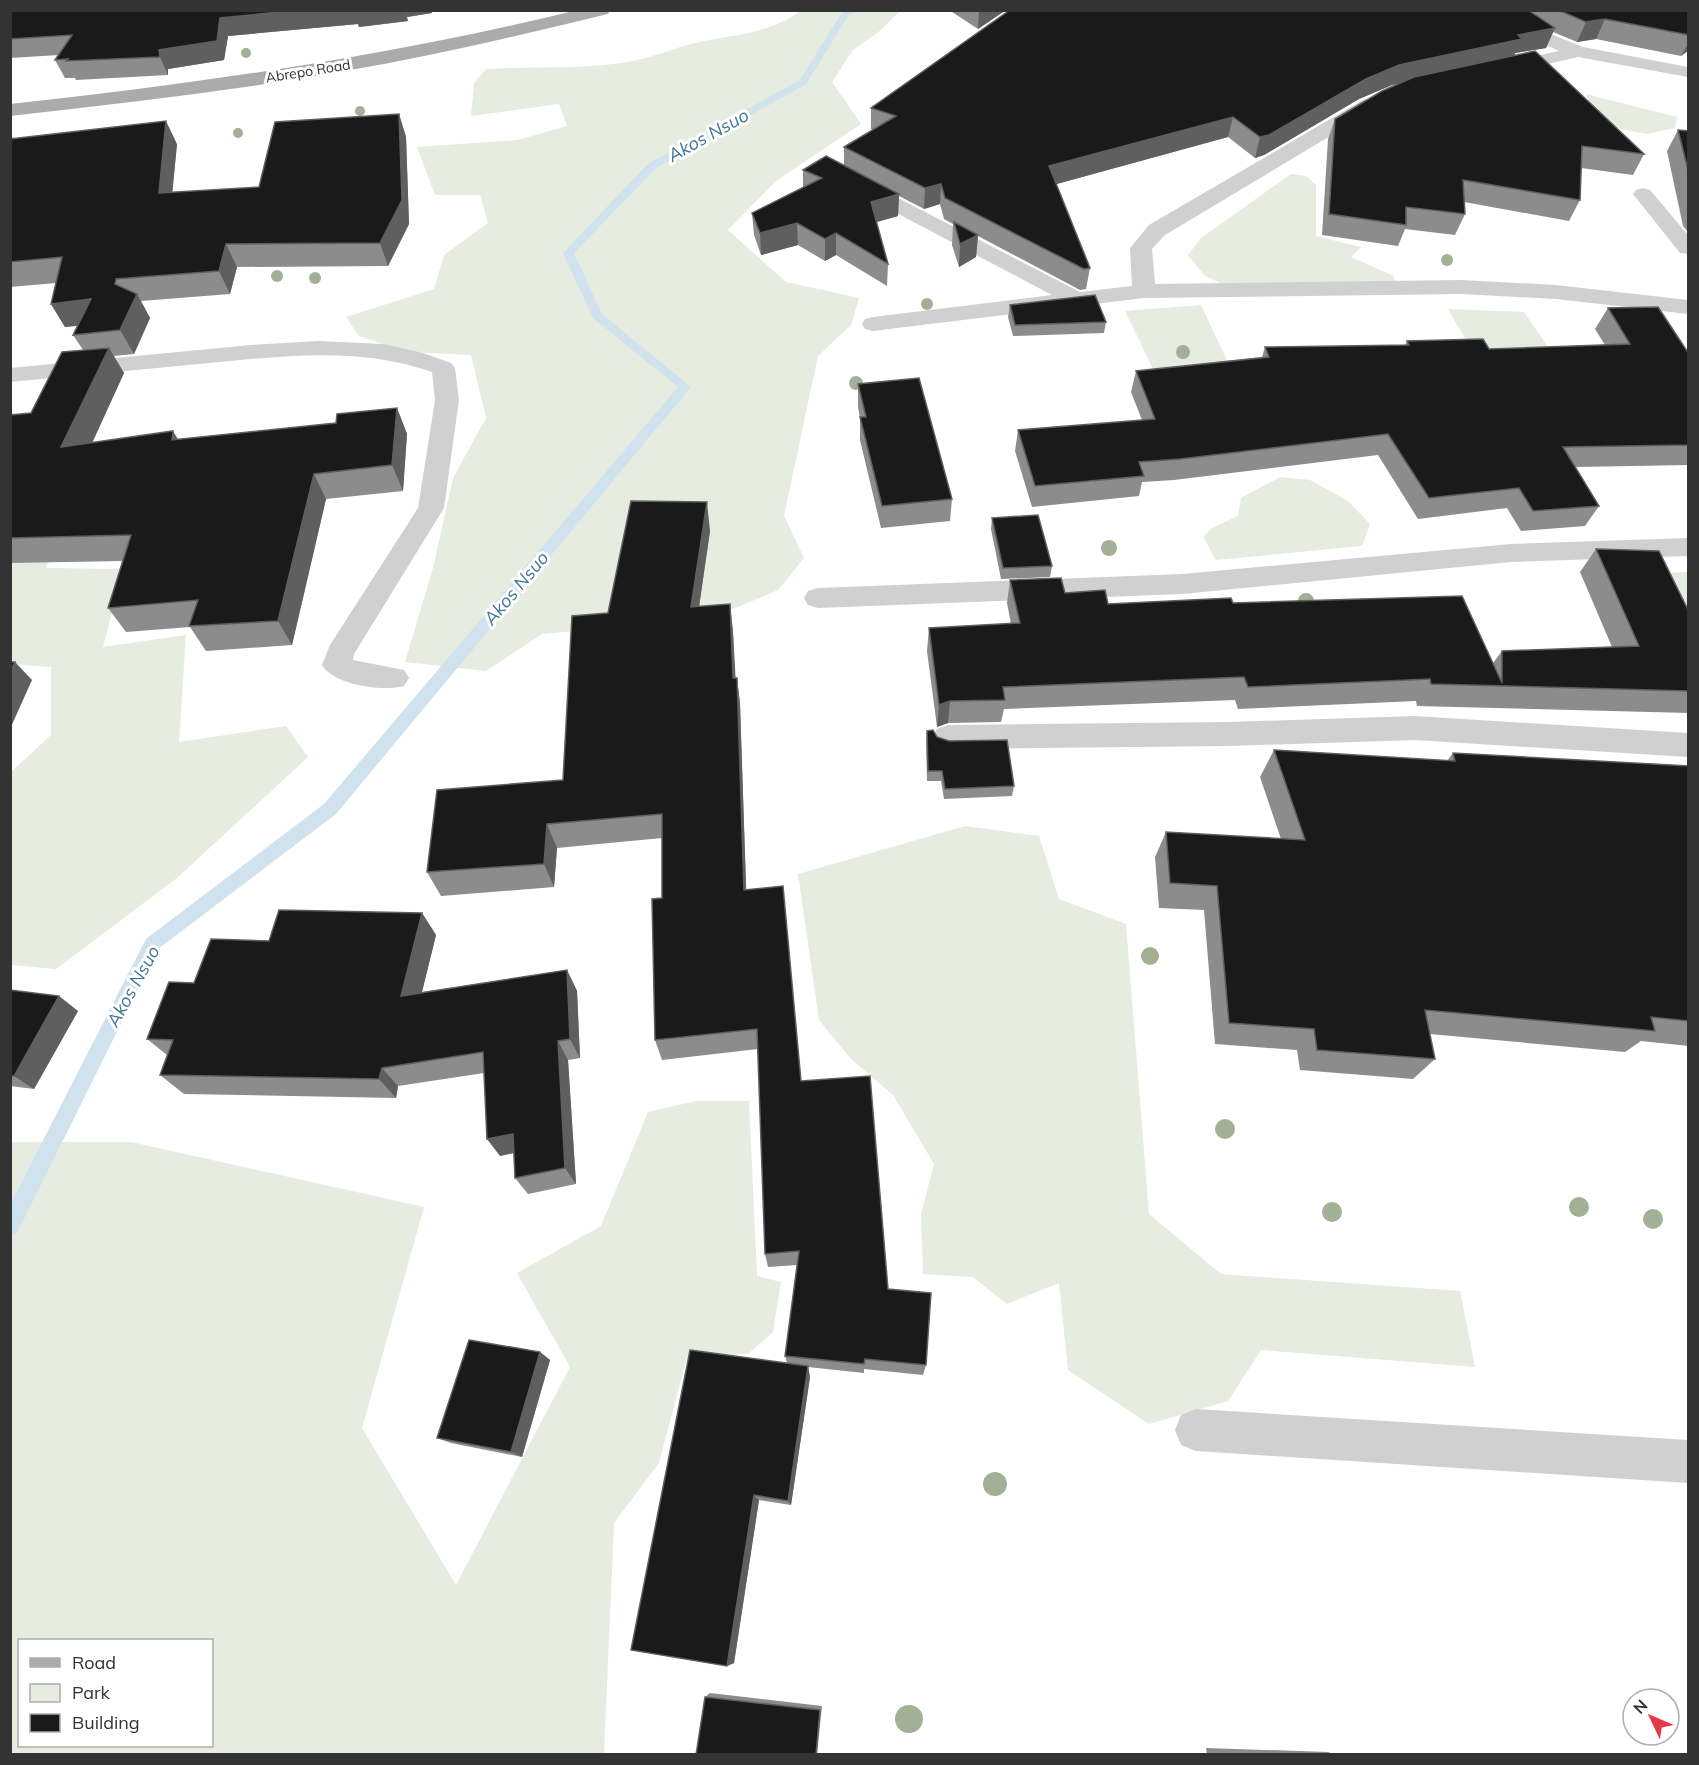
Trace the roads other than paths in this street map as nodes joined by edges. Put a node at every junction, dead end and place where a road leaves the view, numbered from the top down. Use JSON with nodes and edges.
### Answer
{"nodes":[{"id":1,"x":602,"y":10,"type":"edge"},
{"id":2,"x":1501,"y":10,"type":"edge"},
{"id":3,"x":1578,"y":52,"type":"junction"},
{"id":4,"x":1689,"y":72,"type":"edge"},
{"id":5,"x":1478,"y":74,"type":"edge"},
{"id":6,"x":1383,"y":98,"type":"edge"},
{"id":7,"x":10,"y":110,"type":"edge"},
{"id":8,"x":843,"y":177,"type":"edge"},
{"id":9,"x":1643,"y":194,"type":"dead end"},
{"id":10,"x":1689,"y":248,"type":"edge"},
{"id":11,"x":1144,"y":291,"type":"junction"},
{"id":12,"x":1074,"y":298,"type":"junction"},
{"id":13,"x":1689,"y":307,"type":"edge"},
{"id":14,"x":873,"y":324,"type":"dead end"},
{"id":15,"x":10,"y":375,"type":"edge"},
{"id":16,"x":1689,"y":547,"type":"edge"},
{"id":17,"x":818,"y":598,"type":"dead end"},
{"id":18,"x":394,"y":678,"type":"dead end"},
{"id":19,"x":948,"y":737,"type":"dead end"},
{"id":20,"x":1689,"y":745,"type":"edge"},
{"id":21,"x":1196,"y":1430,"type":"dead end"},
{"id":22,"x":1689,"y":1462,"type":"edge"}],
"edges":[{"from":1,"to":7,"type":"main road","name":"Abrepo Road"},
{"from":2,"to":3,"type":"street"},
{"from":3,"to":4,"type":"street"},
{"from":3,"to":5,"type":"street"},
{"from":6,"to":11,"type":"street"},
{"from":8,"to":12,"type":"street"},
{"from":9,"to":10,"type":"street"},
{"from":11,"to":12,"type":"street"},
{"from":11,"to":13,"type":"street"},
{"from":12,"to":14,"type":"street"},
{"from":15,"to":18,"type":"street"},
{"from":16,"to":17,"type":"street"},
{"from":19,"to":20,"type":"street"},
{"from":21,"to":22,"type":"street"}]}
